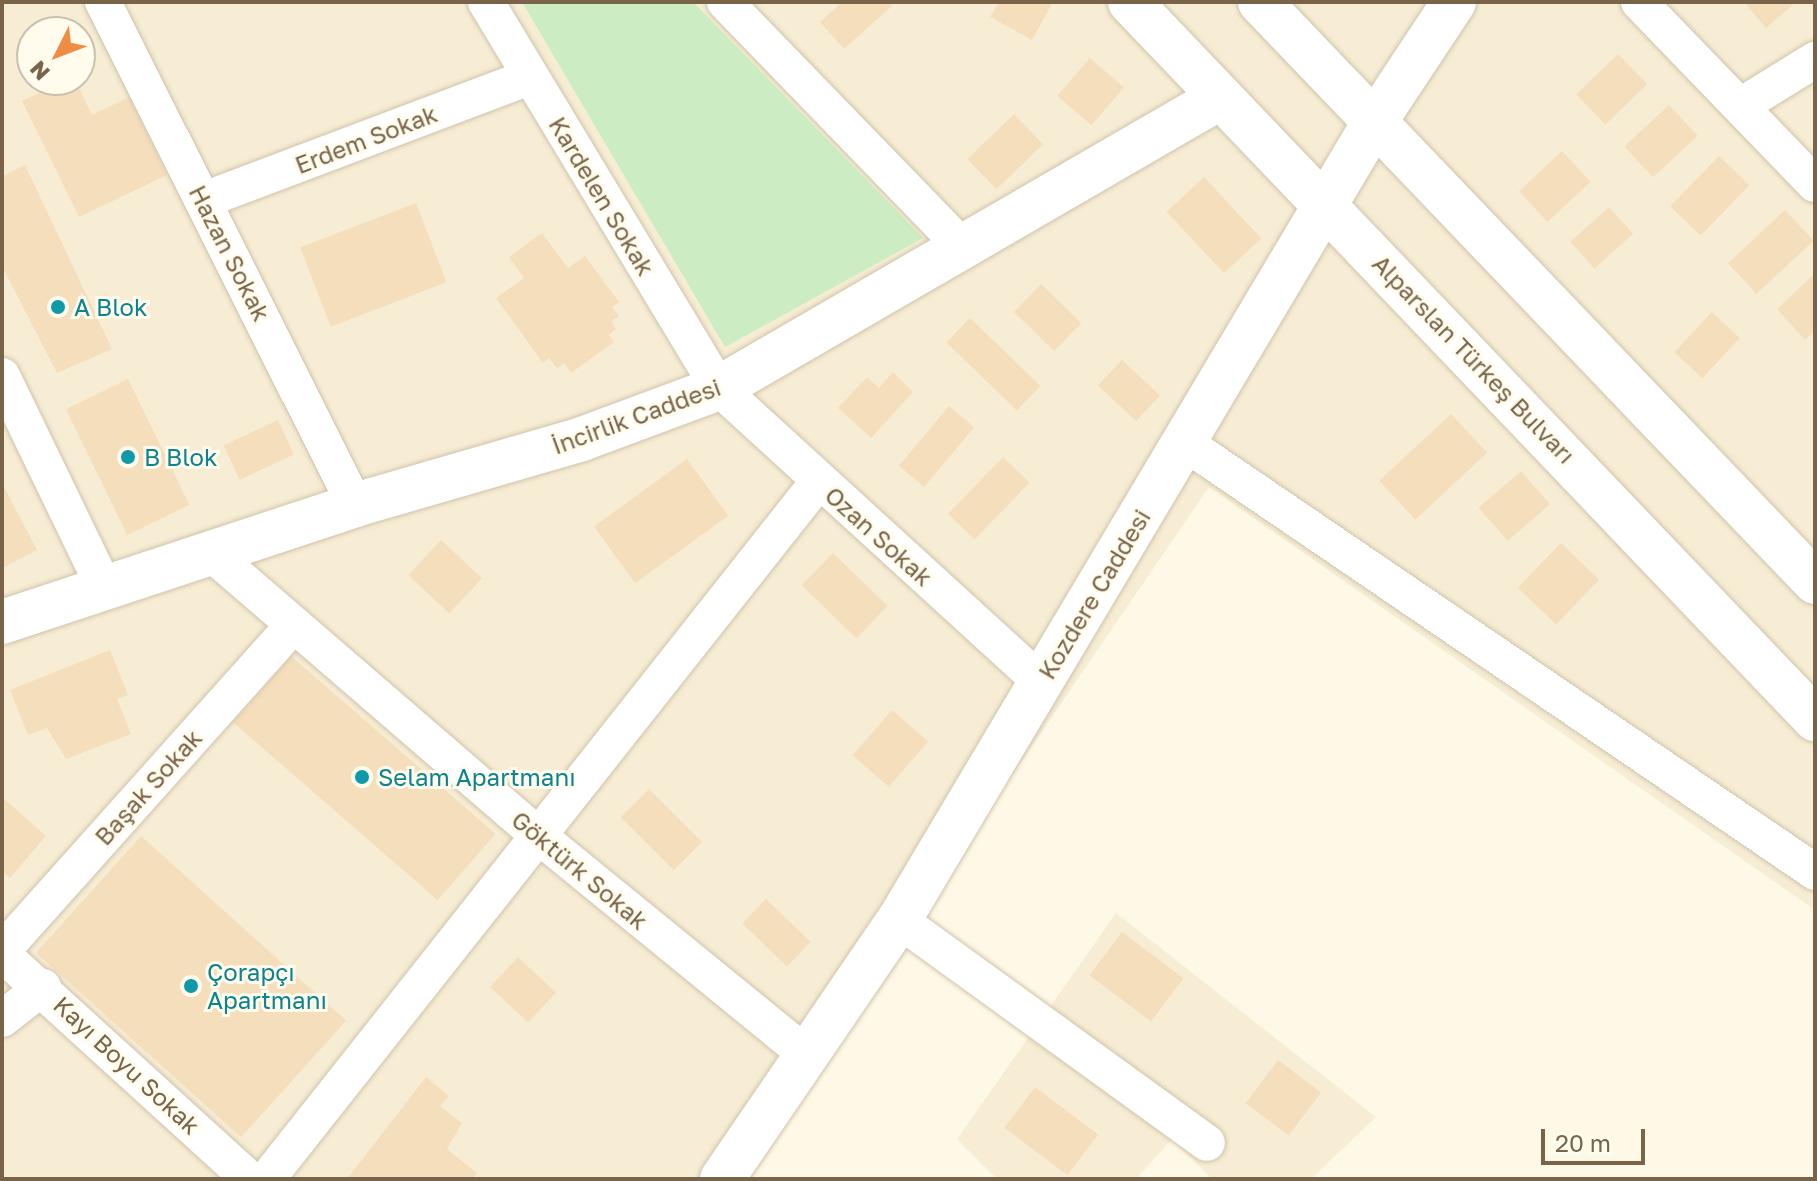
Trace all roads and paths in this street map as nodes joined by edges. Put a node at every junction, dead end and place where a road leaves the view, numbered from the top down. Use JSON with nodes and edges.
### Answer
{"nodes":[{"id":1,"x":103,"y":2,"type":"edge"},
{"id":2,"x":486,"y":2,"type":"edge"},
{"id":3,"x":725,"y":2,"type":"edge"},
{"id":4,"x":1130,"y":2,"type":"edge"},
{"id":5,"x":1260,"y":2,"type":"edge"},
{"id":6,"x":1454,"y":2,"type":"edge"},
{"id":7,"x":1639,"y":2,"type":"edge"},
{"id":8,"x":1815,"y":60,"type":"edge"},
{"id":9,"x":529,"y":77,"type":"junction"},
{"id":10,"x":1221,"y":97,"type":"junction"},
{"id":11,"x":1742,"y":105,"type":"junction"},
{"id":12,"x":1374,"y":123,"type":"junction"},
{"id":13,"x":1815,"y":184,"type":"edge"},
{"id":14,"x":204,"y":200,"type":"junction"},
{"id":15,"x":1328,"y":206,"type":"junction"},
{"id":16,"x":963,"y":248,"type":"junction"},
{"id":17,"x":2,"y":376,"type":"edge"},
{"id":18,"x":719,"y":388,"type":"junction"},
{"id":19,"x":1185,"y":443,"type":"junction"},
{"id":20,"x":818,"y":482,"type":"junction"},
{"id":21,"x":355,"y":505,"type":"junction"},
{"id":22,"x":211,"y":553,"type":"junction"},
{"id":23,"x":1815,"y":582,"type":"edge"},
{"id":24,"x":103,"y":585,"type":"junction"},
{"id":25,"x":2,"y":622,"type":"edge"},
{"id":26,"x":294,"y":624,"type":"junction"},
{"id":27,"x":1041,"y":682,"type":"junction"},
{"id":28,"x":1815,"y":719,"type":"edge"},
{"id":29,"x":535,"y":833,"type":"junction"},
{"id":30,"x":1815,"y":872,"type":"edge"},
{"id":31,"x":899,"y":920,"type":"junction"},
{"id":32,"x":2,"y":953,"type":"edge"},
{"id":33,"x":43,"y":987,"type":"junction"},
{"id":34,"x":2,"y":1019,"type":"edge"},
{"id":35,"x":808,"y":1056,"type":"junction"},
{"id":36,"x":1207,"y":1143,"type":"dead end"},
{"id":37,"x":249,"y":1179,"type":"edge"},
{"id":38,"x":267,"y":1179,"type":"edge"},
{"id":39,"x":722,"y":1179,"type":"edge"}],
"edges":[{"from":1,"to":14,"type":"street","name":"Hazan Sokak"},
{"from":2,"to":9,"type":"street","name":"Kardelen Sokak"},
{"from":3,"to":16,"type":"street"},
{"from":4,"to":10,"type":"street","name":"Alparslan Türkeş Bulvarı"},
{"from":5,"to":12,"type":"street"},
{"from":6,"to":12,"type":"street","name":"Kozdere Caddesi"},
{"from":7,"to":11,"type":"street"},
{"from":8,"to":11,"type":"street"},
{"from":9,"to":14,"type":"street","name":"Erdem Sokak"},
{"from":9,"to":18,"type":"street","name":"Kardelen Sokak"},
{"from":10,"to":15,"type":"street","name":"Alparslan Türkeş Bulvarı"},
{"from":10,"to":16,"type":"street","name":"İncirlik Caddesi"},
{"from":11,"to":13,"type":"street"},
{"from":12,"to":15,"type":"street","name":"Kozdere Caddesi"},
{"from":12,"to":23,"type":"street"},
{"from":14,"to":21,"type":"street","name":"Hazan Sokak"},
{"from":15,"to":19,"type":"street","name":"Kozdere Caddesi"},
{"from":15,"to":28,"type":"street","name":"Alparslan Türkeş Bulvarı"},
{"from":16,"to":18,"type":"street","name":"İncirlik Caddesi"},
{"from":17,"to":24,"type":"street"},
{"from":18,"to":20,"type":"street","name":"Ozan Sokak"},
{"from":18,"to":21,"type":"street","name":"İncirlik Caddesi"},
{"from":19,"to":27,"type":"street","name":"Kozdere Caddesi"},
{"from":19,"to":30,"type":"street"},
{"from":20,"to":27,"type":"street","name":"Ozan Sokak"},
{"from":20,"to":29,"type":"street"},
{"from":21,"to":22,"type":"street","name":"İncirlik Caddesi"},
{"from":22,"to":24,"type":"street","name":"İncirlik Caddesi"},
{"from":22,"to":26,"type":"street","name":"Göktürk Sokak"},
{"from":24,"to":25,"type":"street","name":"İncirlik Caddesi"},
{"from":26,"to":29,"type":"street","name":"Göktürk Sokak"},
{"from":26,"to":32,"type":"street","name":"Başak Sokak"},
{"from":27,"to":31,"type":"street","name":"Kozdere Caddesi"},
{"from":29,"to":35,"type":"street","name":"Göktürk Sokak"},
{"from":29,"to":38,"type":"street"},
{"from":31,"to":35,"type":"street","name":"Kozdere Caddesi"},
{"from":31,"to":36,"type":"street"},
{"from":32,"to":33,"type":"street","name":"Kayı Boyu Sokak"},
{"from":33,"to":34,"type":"street"},
{"from":33,"to":37,"type":"street","name":"Kayı Boyu Sokak"},
{"from":35,"to":39,"type":"street","name":"Kozdere Caddesi"}]}
